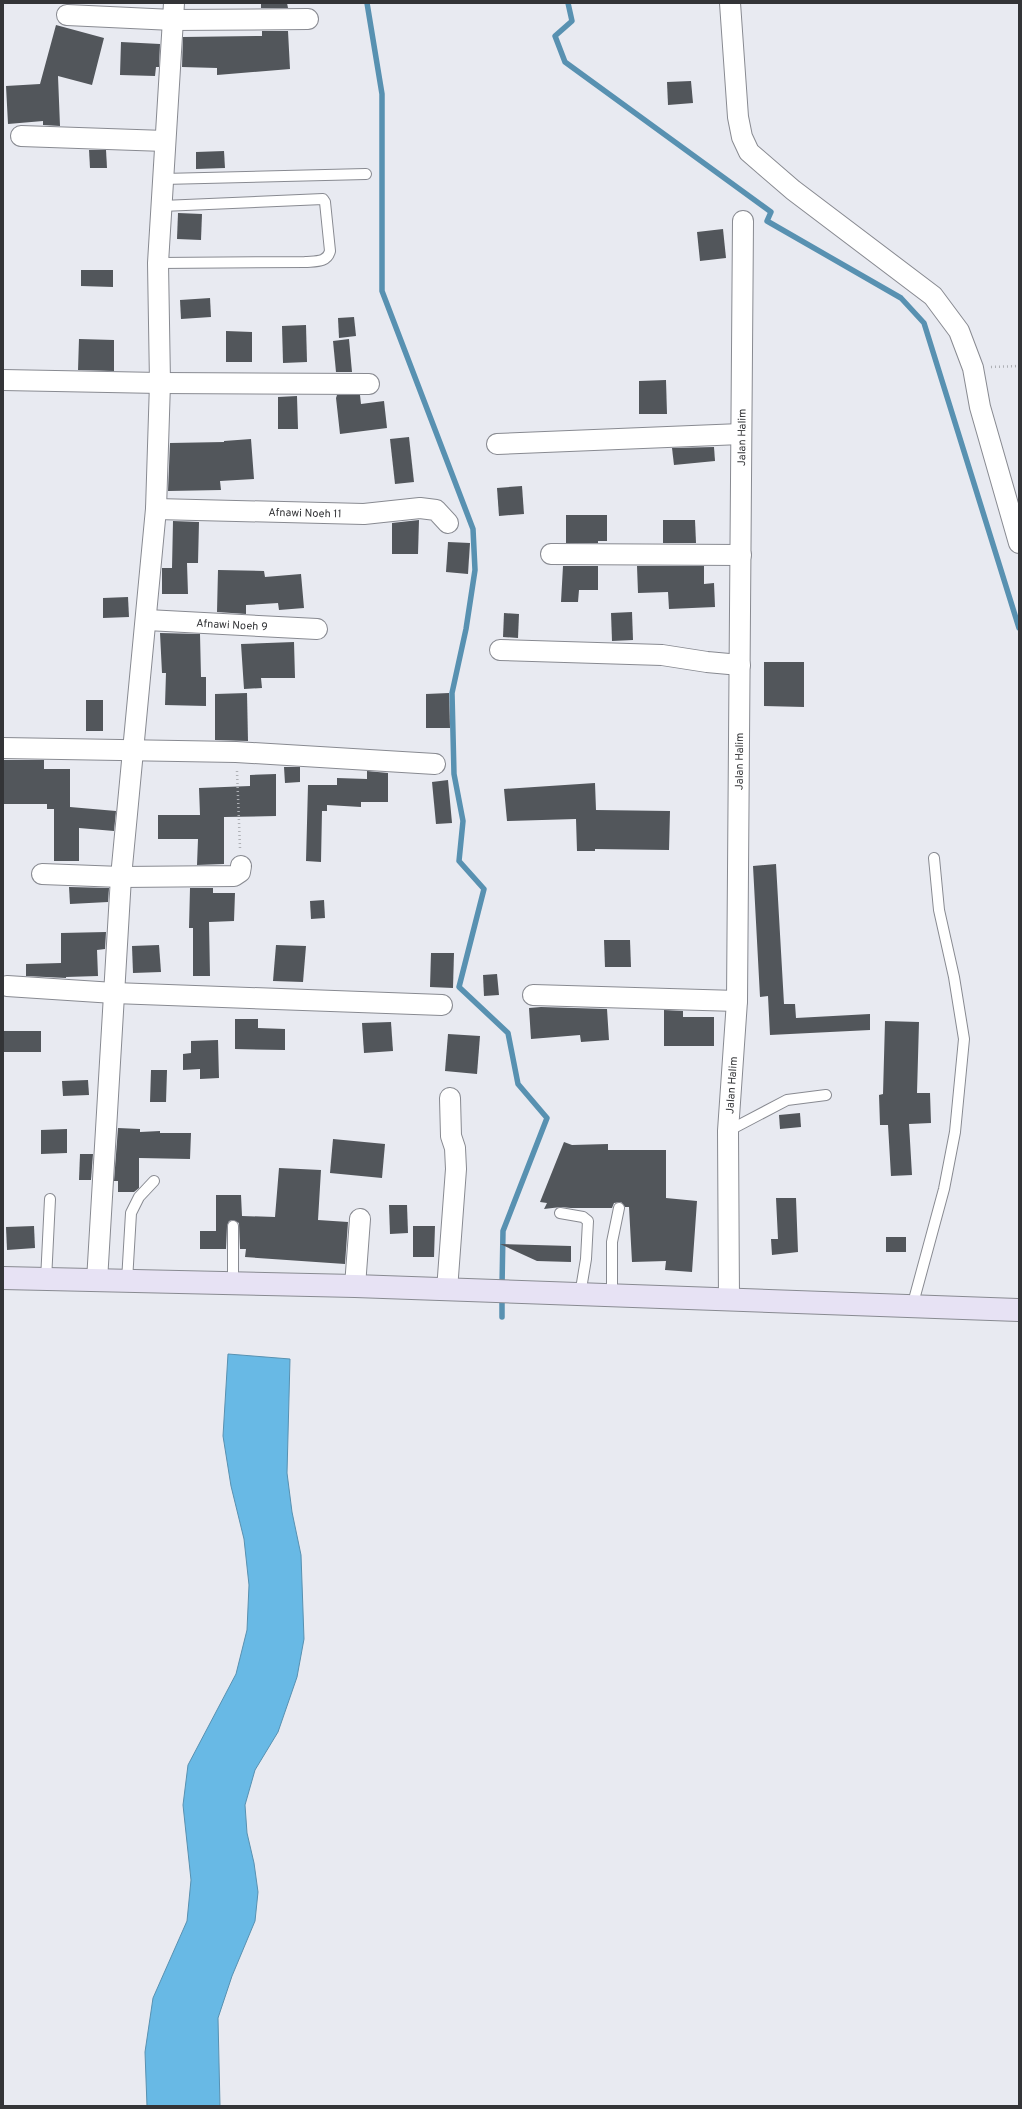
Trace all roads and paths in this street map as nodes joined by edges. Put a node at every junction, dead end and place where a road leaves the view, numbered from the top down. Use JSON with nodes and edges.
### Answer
{"nodes":[{"id":1,"x":730,"y":3,"type":"edge"},
{"id":2,"x":173,"y":11,"type":"edge"},
{"id":3,"x":67,"y":15,"type":"dead end"},
{"id":4,"x":308,"y":19,"type":"dead end"},
{"id":5,"x":21,"y":136,"type":"dead end"},
{"id":6,"x":166,"y":140,"type":"junction"},
{"id":7,"x":366,"y":174,"type":"dead end"},
{"id":8,"x":163,"y":179,"type":"junction"},
{"id":9,"x":162,"y":206,"type":"junction"},
{"id":10,"x":743,"y":221,"type":"dead end"},
{"id":11,"x":158,"y":263,"type":"junction"},
{"id":12,"x":1019,"y":366,"type":"edge"},
{"id":13,"x":972,"y":368,"type":"junction"},
{"id":14,"x":3,"y":380,"type":"edge"},
{"id":15,"x":160,"y":383,"type":"junction"},
{"id":16,"x":369,"y":384,"type":"dead end"},
{"id":17,"x":741,"y":434,"type":"junction"},
{"id":18,"x":498,"y":444,"type":"dead end"},
{"id":19,"x":156,"y":509,"type":"junction"},
{"id":20,"x":448,"y":523,"type":"dead end"},
{"id":21,"x":1019,"y":543,"type":"edge"},
{"id":22,"x":551,"y":554,"type":"dead end"},
{"id":23,"x":741,"y":555,"type":"junction"},
{"id":24,"x":147,"y":620,"type":"junction"},
{"id":25,"x":317,"y":629,"type":"dead end"},
{"id":26,"x":500,"y":650,"type":"dead end"},
{"id":27,"x":740,"y":665,"type":"junction"},
{"id":28,"x":3,"y":748,"type":"edge"},
{"id":29,"x":134,"y":750,"type":"junction"},
{"id":30,"x":236,"y":752,"type":"junction"},
{"id":31,"x":436,"y":764,"type":"dead end"},
{"id":32,"x":934,"y":858,"type":"dead end"},
{"id":33,"x":241,"y":866,"type":"joint"},
{"id":34,"x":42,"y":874,"type":"dead end"},
{"id":35,"x":121,"y":876,"type":"junction"},
{"id":36,"x":7,"y":986,"type":"dead end"},
{"id":37,"x":114,"y":993,"type":"junction"},
{"id":38,"x":532,"y":995,"type":"dead end"},
{"id":39,"x":737,"y":1001,"type":"junction"},
{"id":40,"x":442,"y":1005,"type":"dead end"},
{"id":41,"x":826,"y":1095,"type":"dead end"},
{"id":42,"x":450,"y":1098,"type":"dead end"},
{"id":43,"x":728,"y":1131,"type":"junction"},
{"id":44,"x":154,"y":1180,"type":"dead end"},
{"id":45,"x":50,"y":1200,"type":"dead end"},
{"id":46,"x":619,"y":1208,"type":"dead end"},
{"id":47,"x":560,"y":1213,"type":"dead end"},
{"id":48,"x":360,"y":1218,"type":"dead end"},
{"id":49,"x":233,"y":1226,"type":"dead end"},
{"id":50,"x":3,"y":1278,"type":"edge"},
{"id":51,"x":46,"y":1280,"type":"junction"},
{"id":52,"x":97,"y":1281,"type":"junction"},
{"id":53,"x":127,"y":1281,"type":"junction"},
{"id":54,"x":233,"y":1284,"type":"junction"},
{"id":55,"x":356,"y":1286,"type":"junction"},
{"id":56,"x":447,"y":1290,"type":"junction"},
{"id":57,"x":580,"y":1295,"type":"junction"},
{"id":58,"x":612,"y":1296,"type":"junction"},
{"id":59,"x":729,"y":1300,"type":"junction"},
{"id":60,"x":912,"y":1307,"type":"junction"},
{"id":61,"x":1019,"y":1310,"type":"edge"}],
"edges":[{"from":1,"to":13,"type":"street"},
{"from":2,"to":3,"type":"street"},
{"from":2,"to":4,"type":"street"},
{"from":2,"to":6,"type":"street"},
{"from":5,"to":6,"type":"street"},
{"from":6,"to":8,"type":"street"},
{"from":7,"to":8,"type":"lane"},
{"from":8,"to":9,"type":"street"},
{"from":9,"to":11,"type":"street"},
{"from":9,"to":11,"type":"lane"},
{"from":10,"to":17,"type":"street","name":"Jalan Halim"},
{"from":11,"to":15,"type":"street"},
{"from":12,"to":13,"type":"path"},
{"from":13,"to":21,"type":"street"},
{"from":14,"to":15,"type":"street"},
{"from":15,"to":16,"type":"street"},
{"from":15,"to":19,"type":"street"},
{"from":17,"to":18,"type":"street"},
{"from":17,"to":23,"type":"street","name":"Jalan Halim"},
{"from":19,"to":20,"type":"street","name":"Afnawi Noeh 11"},
{"from":19,"to":24,"type":"street"},
{"from":22,"to":23,"type":"street"},
{"from":23,"to":27,"type":"street","name":"Jalan Halim"},
{"from":24,"to":25,"type":"street","name":"Afnawi Noeh 9"},
{"from":24,"to":29,"type":"street"},
{"from":26,"to":27,"type":"street"},
{"from":27,"to":39,"type":"street","name":"Jalan Halim"},
{"from":28,"to":29,"type":"street"},
{"from":29,"to":30,"type":"street"},
{"from":29,"to":35,"type":"street"},
{"from":30,"to":31,"type":"street"},
{"from":30,"to":33,"type":"path"},
{"from":32,"to":60,"type":"lane"},
{"from":33,"to":35,"type":"street"},
{"from":34,"to":35,"type":"street"},
{"from":35,"to":37,"type":"street"},
{"from":36,"to":37,"type":"street"},
{"from":37,"to":40,"type":"street"},
{"from":37,"to":52,"type":"street"},
{"from":38,"to":39,"type":"street"},
{"from":39,"to":43,"type":"street","name":"Jalan Halim"},
{"from":41,"to":43,"type":"lane"},
{"from":42,"to":56,"type":"street"},
{"from":43,"to":59,"type":"street","name":"Jalan Halim"},
{"from":44,"to":53,"type":"lane"},
{"from":45,"to":51,"type":"lane"},
{"from":46,"to":58,"type":"lane"},
{"from":47,"to":57,"type":"lane"},
{"from":48,"to":55,"type":"street"},
{"from":49,"to":54,"type":"lane"},
{"from":50,"to":51,"type":"main road"},
{"from":51,"to":52,"type":"main road"},
{"from":52,"to":53,"type":"main road"},
{"from":53,"to":54,"type":"main road"},
{"from":54,"to":55,"type":"main road"},
{"from":55,"to":56,"type":"main road"},
{"from":56,"to":57,"type":"main road"},
{"from":57,"to":58,"type":"main road"},
{"from":58,"to":59,"type":"main road"},
{"from":59,"to":60,"type":"main road"},
{"from":60,"to":61,"type":"main road"}]}
